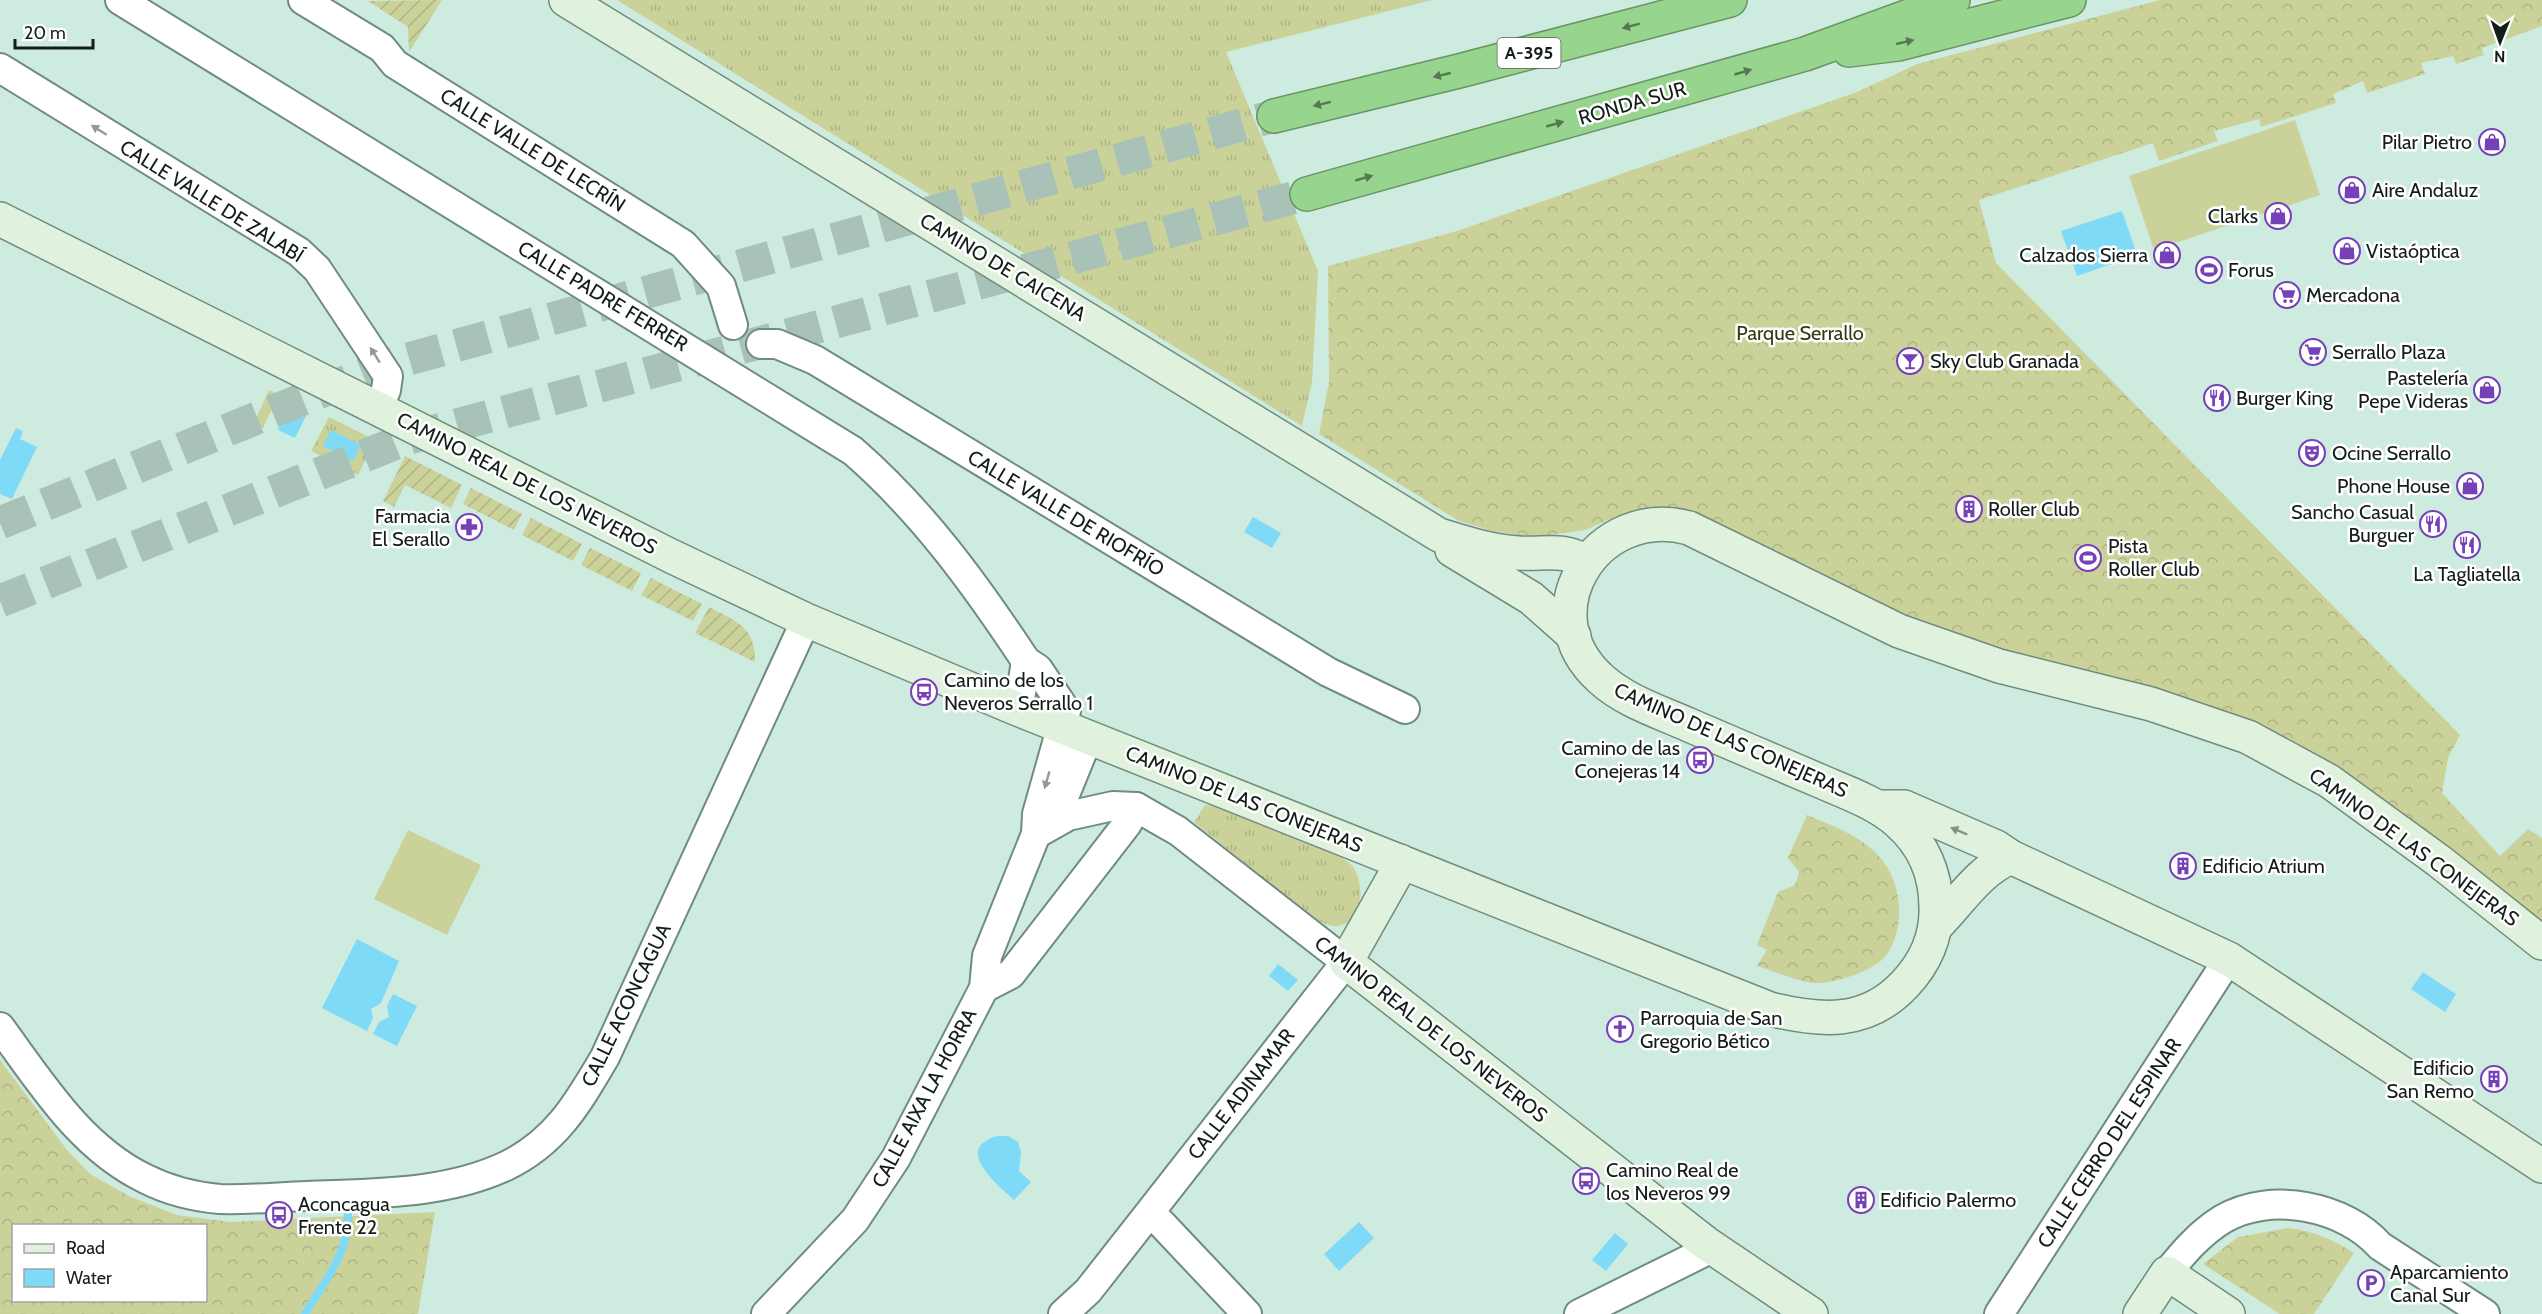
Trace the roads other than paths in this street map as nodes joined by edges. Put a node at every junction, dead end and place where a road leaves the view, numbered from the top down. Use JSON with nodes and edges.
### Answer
{"nodes":[{"id":1,"x":120,"y":0,"type":"edge"},
{"id":2,"x":303,"y":0,"type":"edge"},
{"id":3,"x":566,"y":0,"type":"edge"},
{"id":4,"x":1730,"y":0,"type":"edge"},
{"id":5,"x":1953,"y":0,"type":"edge"},
{"id":6,"x":2069,"y":0,"type":"edge"},
{"id":7,"x":1696,"y":5,"type":"edge"},
{"id":8,"x":1805,"y":54,"type":"junction"},
{"id":9,"x":0,"y":69,"type":"edge"},
{"id":10,"x":1274,"y":116,"type":"tunnel mouth"},
{"id":11,"x":1307,"y":194,"type":"tunnel mouth"},
{"id":12,"x":0,"y":219,"type":"edge"},
{"id":13,"x":733,"y":325,"type":"junction"},
{"id":14,"x":761,"y":344,"type":"junction"},
{"id":15,"x":710,"y":360,"type":"junction"},
{"id":16,"x":741,"y":380,"type":"junction"},
{"id":17,"x":378,"y":408,"type":"junction"},
{"id":18,"x":1587,"y":562,"type":"junction"},
{"id":19,"x":1519,"y":578,"type":"junction"},
{"id":20,"x":1571,"y":600,"type":"junction"},
{"id":21,"x":806,"y":620,"type":"junction"},
{"id":22,"x":1574,"y":636,"type":"junction"},
{"id":23,"x":1026,"y":661,"type":"junction"},
{"id":24,"x":1015,"y":708,"type":"junction"},
{"id":25,"x":1406,"y":709,"type":"dead end"},
{"id":26,"x":1075,"y":732,"type":"junction"},
{"id":27,"x":1136,"y":807,"type":"junction"},
{"id":28,"x":1876,"y":807,"type":"junction"},
{"id":29,"x":1044,"y":829,"type":"junction"},
{"id":30,"x":2011,"y":857,"type":"junction"},
{"id":31,"x":1400,"y":861,"type":"junction"},
{"id":32,"x":1935,"y":927,"type":"junction"},
{"id":33,"x":2542,"y":943,"type":"edge"},
{"id":34,"x":1346,"y":962,"type":"junction"},
{"id":35,"x":2220,"y":972,"type":"dead end"},
{"id":36,"x":984,"y":987,"type":"junction"},
{"id":37,"x":0,"y":1027,"type":"edge"},
{"id":38,"x":2542,"y":1166,"type":"edge"},
{"id":39,"x":1161,"y":1223,"type":"dead end"},
{"id":40,"x":1707,"y":1244,"type":"junction"},
{"id":41,"x":2167,"y":1273,"type":"junction"},
{"id":42,"x":766,"y":1314,"type":"edge"},
{"id":43,"x":1063,"y":1314,"type":"edge"},
{"id":44,"x":1247,"y":1314,"type":"edge"},
{"id":45,"x":1579,"y":1314,"type":"edge"},
{"id":46,"x":1811,"y":1314,"type":"edge"},
{"id":47,"x":1999,"y":1314,"type":"edge"},
{"id":48,"x":2140,"y":1314,"type":"edge"},
{"id":49,"x":2228,"y":1314,"type":"edge"},
{"id":50,"x":2484,"y":1314,"type":"edge"}],
"edges":[{"from":1,"to":15,"type":"street","name":"CALLE PADRE FERRER"},
{"from":2,"to":13,"type":"street","name":"CALLE VALLE DE LECRÍN"},
{"from":3,"to":19,"type":"street","name":"CAMINO DE CAICENA"},
{"from":4,"to":7,"type":"highway","number":"A-395"},
{"from":5,"to":8,"type":"highway","name":"RONDA SUR"},
{"from":8,"to":6,"type":"highway","one_way":true},
{"from":7,"to":10,"type":"highway","number":"A-395","one_way":true},
{"from":11,"to":8,"type":"highway","name":"RONDA SUR","one_way":true},
{"from":17,"to":9,"type":"street","name":"CALLE VALLE DE ZALABÍ","one_way":true},
{"from":12,"to":17,"type":"street","name":"CAMINO REAL DE LOS NEVEROS"},
{"from":13,"to":14,"type":"street"},
{"from":13,"to":15,"type":"street"},
{"from":14,"to":16,"type":"street"},
{"from":14,"to":25,"type":"street","name":"CALLE VALLE DE RIOFRÍO"},
{"from":15,"to":16,"type":"street","name":"CALLE PADRE FERRER"},
{"from":16,"to":23,"type":"street","name":"CALLE PADRE FERRER"},
{"from":17,"to":21,"type":"street","name":"CAMINO REAL DE LOS NEVEROS"},
{"from":18,"to":19,"type":"street","name":"CAMINO DE CAICENA"},
{"from":18,"to":20,"type":"street","name":"CAMINO DE LAS CONEJERAS"},
{"from":18,"to":33,"type":"street","name":"CAMINO DE LAS CONEJERAS"},
{"from":19,"to":20,"type":"street","name":"CAMINO DE CAICENA"},
{"from":19,"to":22,"type":"street"},
{"from":20,"to":22,"type":"street","name":"CAMINO DE LAS CONEJERAS"},
{"from":21,"to":24,"type":"street","name":"CAMINO REAL DE LOS NEVEROS"},
{"from":21,"to":37,"type":"street","name":"CALLE ACONCAGUA"},
{"from":22,"to":28,"type":"street","name":"CAMINO DE LAS CONEJERAS"},
{"from":23,"to":24,"type":"street"},
{"from":23,"to":26,"type":"street","name":"CALLE PADRE FERRER"},
{"from":24,"to":26,"type":"street","name":"CAMINO REAL DE LOS NEVEROS"},
{"from":26,"to":29,"type":"street","name":"CALLE AIXA LA HORRA"},
{"from":26,"to":31,"type":"street","name":"CAMINO DE LAS CONEJERAS"},
{"from":27,"to":29,"type":"street"},
{"from":27,"to":34,"type":"street","name":"CAMINO REAL DE LOS NEVEROS"},
{"from":27,"to":36,"type":"street","name":"CALLE AIXA LA HORRA"},
{"from":30,"to":28,"type":"street","one_way":true},
{"from":28,"to":32,"type":"street","name":"CAMINO DE LAS CONEJERAS"},
{"from":29,"to":36,"type":"street","name":"CALLE AIXA LA HORRA"},
{"from":30,"to":32,"type":"street"},
{"from":30,"to":38,"type":"street"},
{"from":31,"to":32,"type":"street","name":"CAMINO DE LAS CONEJERAS"},
{"from":31,"to":34,"type":"street","name":"CALLE ADINAMAR"},
{"from":34,"to":40,"type":"street","name":"CAMINO REAL DE LOS NEVEROS"},
{"from":34,"to":43,"type":"street","name":"CALLE ADINAMAR"},
{"from":35,"to":47,"type":"street","name":"CALLE CERRO DEL ESPINAR"},
{"from":36,"to":42,"type":"street","name":"CALLE AIXA LA HORRA"},
{"from":39,"to":44,"type":"street"},
{"from":40,"to":45,"type":"street"},
{"from":40,"to":46,"type":"street","name":"CAMINO REAL DE LOS NEVEROS"},
{"from":41,"to":48,"type":"street"},
{"from":41,"to":49,"type":"street"},
{"from":41,"to":50,"type":"street"}]}
